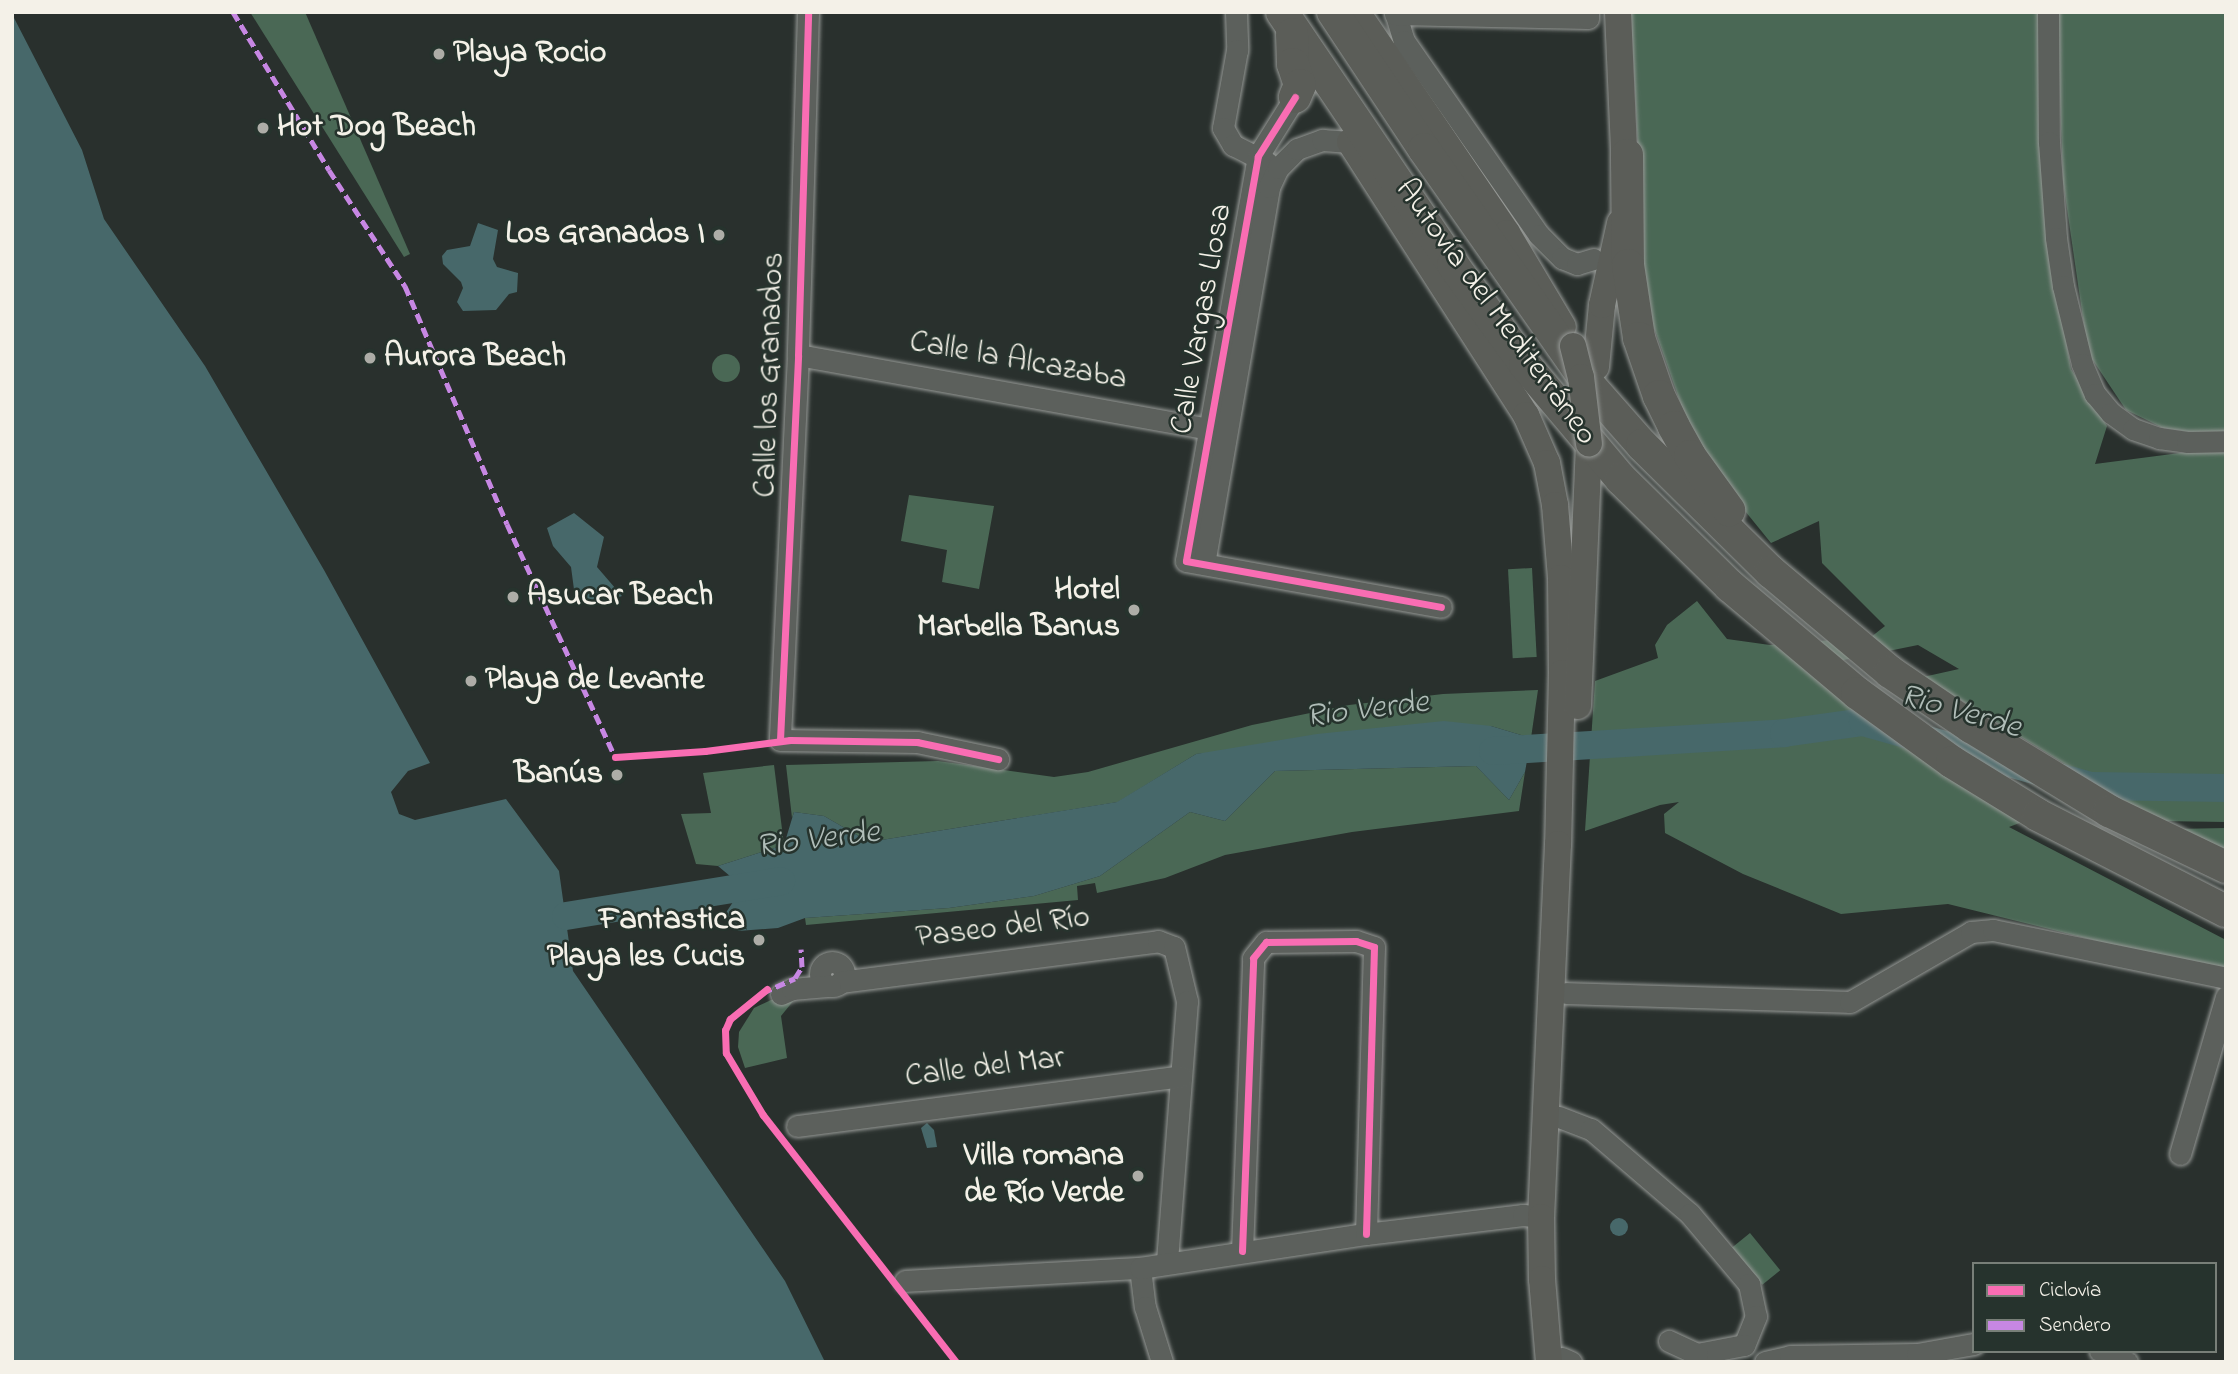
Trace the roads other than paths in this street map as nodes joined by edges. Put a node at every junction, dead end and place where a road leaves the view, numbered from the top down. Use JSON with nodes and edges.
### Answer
{"nodes":[{"id":1,"x":808,"y":12,"type":"edge"},
{"id":2,"x":1236,"y":12,"type":"edge"},
{"id":3,"x":1333,"y":12,"type":"edge"},
{"id":4,"x":1357,"y":12,"type":"edge"},
{"id":5,"x":1618,"y":12,"type":"edge"},
{"id":6,"x":2048,"y":12,"type":"edge"},
{"id":7,"x":1395,"y":13,"type":"edge"},
{"id":8,"x":1588,"y":15,"type":"edge"},
{"id":9,"x":1287,"y":19,"type":"edge"},
{"id":10,"x":1295,"y":97,"type":"joint"},
{"id":11,"x":1357,"y":147,"type":"junction"},
{"id":12,"x":1627,"y":155,"type":"junction"},
{"id":13,"x":1258,"y":156,"type":"junction"},
{"id":14,"x":1278,"y":168,"type":"junction"},
{"id":15,"x":1391,"y":203,"type":"joint"},
{"id":16,"x":1253,"y":226,"type":"junction"},
{"id":17,"x":1593,"y":259,"type":"dead end"},
{"id":18,"x":1565,"y":343,"type":"junction"},
{"id":19,"x":798,"y":355,"type":"junction"},
{"id":20,"x":1217,"y":430,"type":"junction"},
{"id":21,"x":2226,"y":441,"type":"edge"},
{"id":22,"x":1588,"y":456,"type":"junction"},
{"id":23,"x":1771,"y":572,"type":"junction"},
{"id":24,"x":1441,"y":607,"type":"dead end"},
{"id":25,"x":1571,"y":674,"type":"junction"},
{"id":26,"x":998,"y":759,"type":"dead end"},
{"id":27,"x":1565,"y":845,"type":"junction"},
{"id":28,"x":2212,"y":861,"type":"edge"},
{"id":29,"x":2226,"y":911,"type":"edge"},
{"id":30,"x":2226,"y":978,"type":"edge"},
{"id":31,"x":1566,"y":993,"type":"junction"},
{"id":32,"x":781,"y":994,"type":"dead end"},
{"id":33,"x":2226,"y":997,"type":"edge"},
{"id":34,"x":1181,"y":1076,"type":"junction"},
{"id":35,"x":1559,"y":1117,"type":"junction"},
{"id":36,"x":797,"y":1125,"type":"dead end"},
{"id":37,"x":2180,"y":1154,"type":"dead end"},
{"id":38,"x":1541,"y":1217,"type":"junction"},
{"id":39,"x":1366,"y":1234,"type":"junction"},
{"id":40,"x":1241,"y":1251,"type":"junction"},
{"id":41,"x":1167,"y":1263,"type":"junction"},
{"id":42,"x":1140,"y":1268,"type":"junction"},
{"id":43,"x":905,"y":1281,"type":"dead end"},
{"id":44,"x":1669,"y":1341,"type":"dead end"},
{"id":45,"x":1972,"y":1344,"type":"edge"},
{"id":46,"x":2105,"y":1353,"type":"edge"},
{"id":47,"x":1790,"y":1359,"type":"edge"},
{"id":48,"x":1561,"y":1361,"type":"edge"},
{"id":49,"x":1162,"y":1362,"type":"edge"},
{"id":50,"x":1765,"y":1362,"type":"edge"},
{"id":51,"x":2127,"y":1362,"type":"edge"}],
"edges":[{"from":1,"to":19,"type":"street","name":"Calle los Granados"},
{"from":2,"to":13,"type":"street"},
{"from":3,"to":18,"type":"highway","name":"Autovía del Mediterráneo"},
{"from":4,"to":18,"type":"main road"},
{"from":5,"to":12,"type":"main road"},
{"from":6,"to":21,"type":"street"},
{"from":7,"to":8,"type":"street"},
{"from":7,"to":17,"type":"street"},
{"from":9,"to":10,"type":"highway"},
{"from":9,"to":11,"type":"highway","name":"Autovía del Mediterráneo"},
{"from":10,"to":13,"type":"street","name":"Calle Vargas Llosa"},
{"from":11,"to":14,"type":"street"},
{"from":11,"to":15,"type":"highway"},
{"from":11,"to":29,"type":"highway","name":"Autovía del Mediterráneo"},
{"from":12,"to":22,"type":"main road"},
{"from":12,"to":23,"type":"highway"},
{"from":13,"to":14,"type":"street"},
{"from":13,"to":16,"type":"street","name":"Calle Vargas Llosa"},
{"from":14,"to":16,"type":"street","name":"Calle Vargas Llosa"},
{"from":15,"to":25,"type":"main road"},
{"from":16,"to":20,"type":"street","name":"Calle Vargas Llosa"},
{"from":18,"to":22,"type":"main road","bridge":true},
{"from":18,"to":23,"type":"highway","name":"Autovía del Mediterráneo"},
{"from":19,"to":20,"type":"street","name":"Calle la Alcazaba"},
{"from":19,"to":26,"type":"street","name":"Calle los Granados"},
{"from":20,"to":24,"type":"street","name":"Calle Vargas Llosa"},
{"from":22,"to":25,"type":"main road"},
{"from":23,"to":28,"type":"highway","name":"Autovía del Mediterráneo"},
{"from":25,"to":27,"type":"main road"},
{"from":27,"to":31,"type":"main road"},
{"from":27,"to":38,"type":"main road"},
{"from":30,"to":31,"type":"street"},
{"from":31,"to":35,"type":"main road"},
{"from":32,"to":34,"type":"street","name":"Paseo del Río"},
{"from":33,"to":37,"type":"street"},
{"from":34,"to":36,"type":"street","name":"Calle del Mar"},
{"from":34,"to":41,"type":"street"},
{"from":35,"to":44,"type":"street"},
{"from":35,"to":48,"type":"main road"},
{"from":38,"to":39,"type":"street"},
{"from":38,"to":48,"type":"main road"},
{"from":39,"to":40,"type":"street"},
{"from":39,"to":40,"type":"street"},
{"from":40,"to":41,"type":"street"},
{"from":41,"to":42,"type":"street"},
{"from":42,"to":43,"type":"street"},
{"from":42,"to":49,"type":"street"},
{"from":45,"to":47,"type":"street"},
{"from":46,"to":51,"type":"street"},
{"from":47,"to":50,"type":"street"}]}
